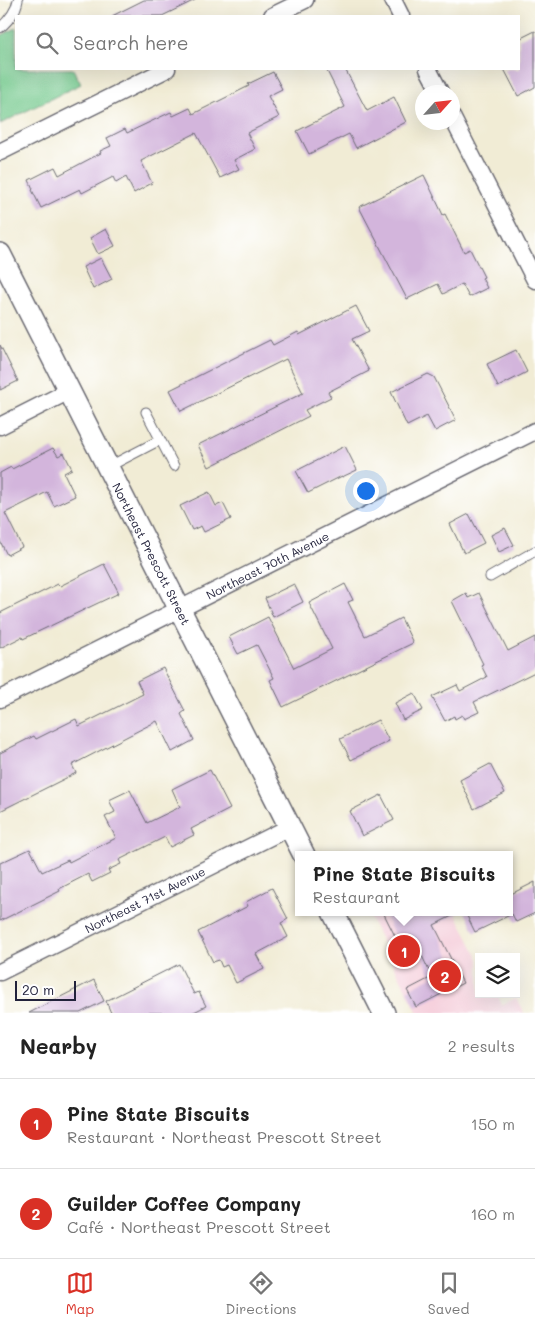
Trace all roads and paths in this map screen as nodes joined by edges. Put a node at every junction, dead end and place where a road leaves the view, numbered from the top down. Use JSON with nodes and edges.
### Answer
{"nodes":[{"id":1,"x":18,"y":0,"type":"edge"},
{"id":2,"x":304,"y":0,"type":"edge"},
{"id":3,"x":393,"y":0,"type":"edge"},
{"id":4,"x":274,"y":15,"type":"edge"},
{"id":5,"x":400,"y":15,"type":"edge"},
{"id":6,"x":0,"y":28,"type":"edge"},
{"id":7,"x":165,"y":70,"type":"edge"},
{"id":8,"x":429,"y":70,"type":"edge"},
{"id":9,"x":436,"y":85,"type":"edge"},
{"id":10,"x":459,"y":130,"type":"edge"},
{"id":11,"x":0,"y":152,"type":"edge"},
{"id":12,"x":0,"y":254,"type":"edge"},
{"id":13,"x":535,"y":280,"type":"edge"},
{"id":14,"x":69,"y":391,"type":"junction"},
{"id":15,"x":146,"y":412,"type":"dead end"},
{"id":16,"x":0,"y":426,"type":"edge"},
{"id":17,"x":535,"y":431,"type":"edge"},
{"id":18,"x":160,"y":440,"type":"junction"},
{"id":19,"x":174,"y":466,"type":"dead end"},
{"id":20,"x":108,"y":467,"type":"junction"},
{"id":21,"x":535,"y":551,"type":"edge"},
{"id":22,"x":490,"y":577,"type":"dead end"},
{"id":23,"x":180,"y":609,"type":"junction"},
{"id":24,"x":0,"y":699,"type":"edge"},
{"id":25,"x":290,"y":827,"type":"junction"},
{"id":26,"x":302,"y":851,"type":"edge"},
{"id":27,"x":335,"y":916,"type":"edge"},
{"id":28,"x":0,"y":972,"type":"edge"},
{"id":29,"x":384,"y":1013,"type":"edge"}],
"edges":[{"from":1,"to":6,"type":"lane"},
{"from":2,"to":4,"type":"street"},
{"from":3,"to":5,"type":"street"},
{"from":7,"to":11,"type":"street"},
{"from":8,"to":9,"type":"street"},
{"from":10,"to":13,"type":"street"},
{"from":12,"to":14,"type":"street","name":"Northeast Prescott Street"},
{"from":14,"to":16,"type":"street"},
{"from":14,"to":20,"type":"street","name":"Northeast Prescott Street"},
{"from":15,"to":18,"type":"lane"},
{"from":17,"to":23,"type":"street","name":"Northeast 70th Avenue"},
{"from":18,"to":19,"type":"lane"},
{"from":18,"to":20,"type":"lane"},
{"from":20,"to":23,"type":"street","name":"Northeast Prescott Street"},
{"from":21,"to":22,"type":"lane"},
{"from":23,"to":24,"type":"street","name":"Northeast 70th Avenue"},
{"from":23,"to":25,"type":"street","name":"Northeast Prescott Street"},
{"from":25,"to":26,"type":"street","name":"Northeast Prescott Street"},
{"from":25,"to":28,"type":"street","name":"Northeast 71st Avenue"},
{"from":27,"to":29,"type":"street"}]}
